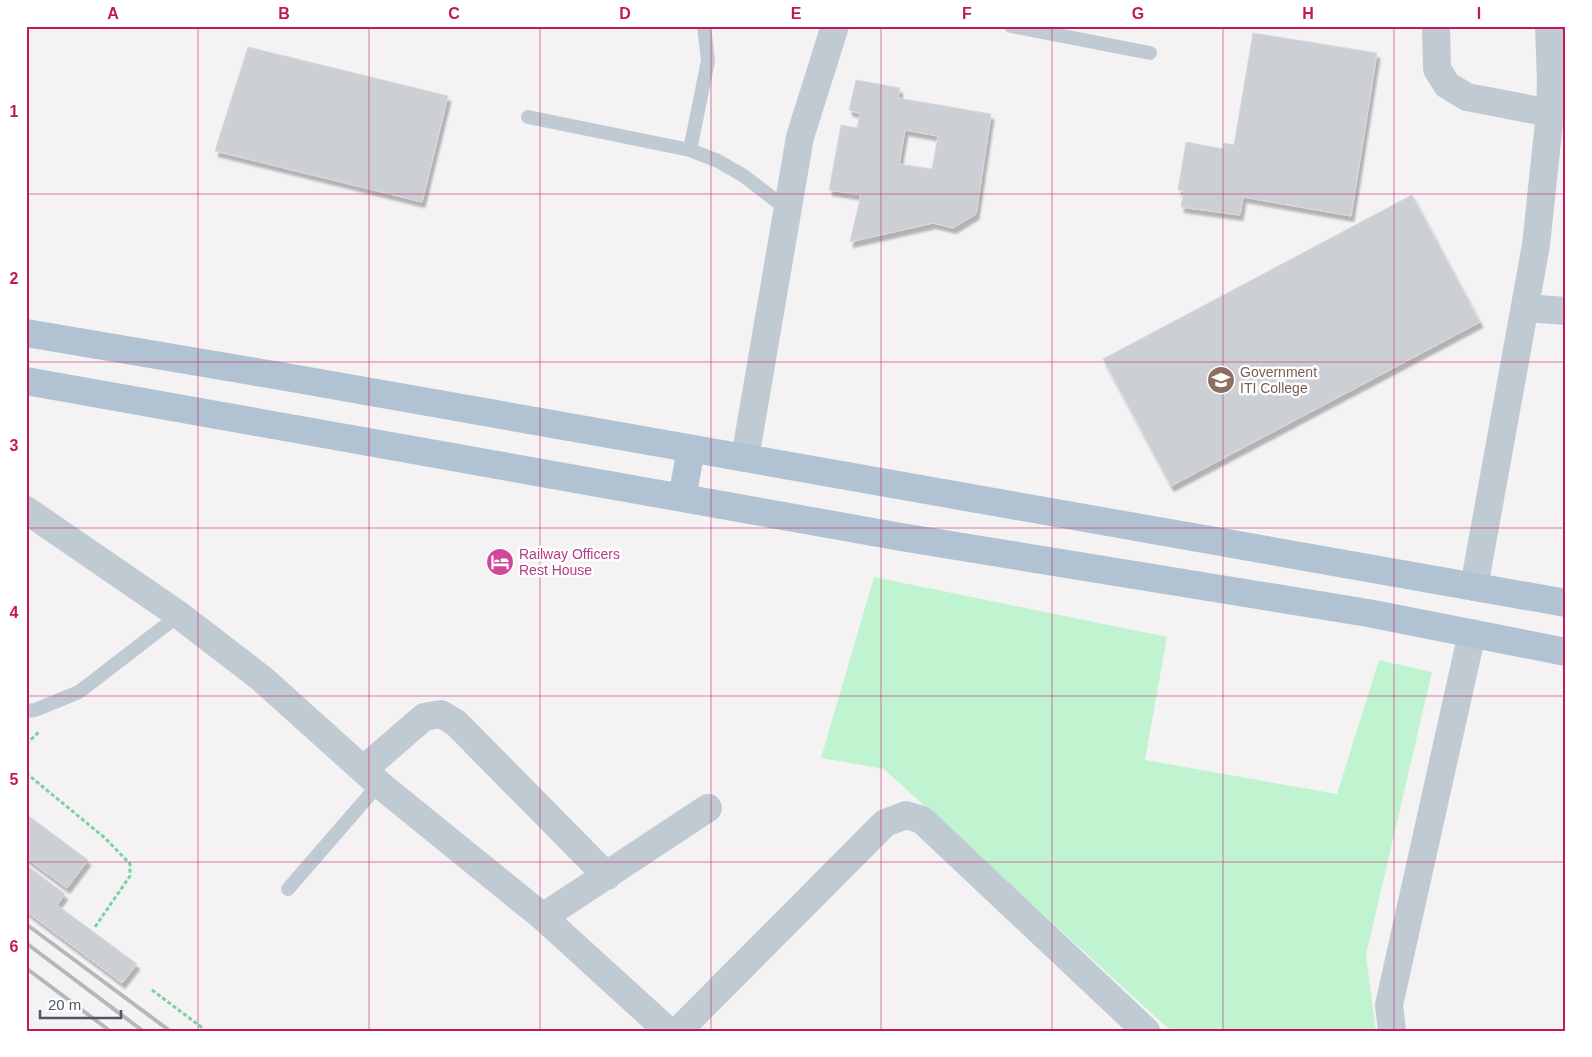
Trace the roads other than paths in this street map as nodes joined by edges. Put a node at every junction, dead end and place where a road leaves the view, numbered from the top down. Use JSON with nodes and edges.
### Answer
{"nodes":[{"id":1,"x":704,"y":26,"type":"edge"},
{"id":2,"x":835,"y":26,"type":"edge"},
{"id":3,"x":1011,"y":26,"type":"edge"},
{"id":4,"x":1436,"y":26,"type":"edge"},
{"id":5,"x":1549,"y":26,"type":"edge"},
{"id":6,"x":1150,"y":53,"type":"dead end"},
{"id":7,"x":1550,"y":113,"type":"junction"},
{"id":8,"x":528,"y":118,"type":"dead end"},
{"id":9,"x":690,"y":150,"type":"junction"},
{"id":10,"x":788,"y":210,"type":"junction"},
{"id":11,"x":1525,"y":308,"type":"junction"},
{"id":12,"x":1566,"y":310,"type":"edge"},
{"id":13,"x":26,"y":333,"type":"edge"},
{"id":14,"x":26,"y":381,"type":"edge"},
{"id":15,"x":692,"y":449,"type":"junction"},
{"id":16,"x":745,"y":458,"type":"junction"},
{"id":17,"x":682,"y":498,"type":"junction"},
{"id":18,"x":26,"y":510,"type":"edge"},
{"id":19,"x":1474,"y":587,"type":"junction"},
{"id":20,"x":1566,"y":603,"type":"edge"},
{"id":21,"x":179,"y":615,"type":"junction"},
{"id":22,"x":1472,"y":633,"type":"junction"},
{"id":23,"x":1566,"y":652,"type":"edge"},
{"id":24,"x":26,"y":711,"type":"edge"},
{"id":25,"x":372,"y":776,"type":"junction"},
{"id":26,"x":708,"y":808,"type":"dead end"},
{"id":27,"x":607,"y":876,"type":"junction"},
{"id":28,"x":288,"y":889,"type":"dead end"},
{"id":29,"x":543,"y":917,"type":"junction"},
{"id":30,"x":668,"y":1031,"type":"edge"},
{"id":31,"x":678,"y":1031,"type":"edge"},
{"id":32,"x":1146,"y":1031,"type":"edge"},
{"id":33,"x":1392,"y":1031,"type":"edge"}],
"edges":[{"from":1,"to":9,"type":"lane"},
{"from":2,"to":10,"type":"street"},
{"from":3,"to":6,"type":"lane"},
{"from":4,"to":7,"type":"street"},
{"from":5,"to":7,"type":"street"},
{"from":7,"to":11,"type":"street"},
{"from":8,"to":9,"type":"lane"},
{"from":9,"to":10,"type":"lane"},
{"from":10,"to":16,"type":"street"},
{"from":11,"to":12,"type":"street"},
{"from":11,"to":19,"type":"street"},
{"from":13,"to":15,"type":"main road"},
{"from":14,"to":17,"type":"main road"},
{"from":15,"to":16,"type":"main road"},
{"from":15,"to":17,"type":"main road"},
{"from":16,"to":19,"type":"main road"},
{"from":17,"to":22,"type":"main road"},
{"from":18,"to":21,"type":"street"},
{"from":19,"to":20,"type":"main road"},
{"from":21,"to":24,"type":"lane"},
{"from":21,"to":25,"type":"street"},
{"from":22,"to":23,"type":"main road"},
{"from":22,"to":33,"type":"street"},
{"from":25,"to":27,"type":"street"},
{"from":25,"to":28,"type":"lane"},
{"from":25,"to":29,"type":"street"},
{"from":26,"to":27,"type":"street"},
{"from":27,"to":29,"type":"street"},
{"from":29,"to":30,"type":"street"},
{"from":31,"to":32,"type":"street"}]}
